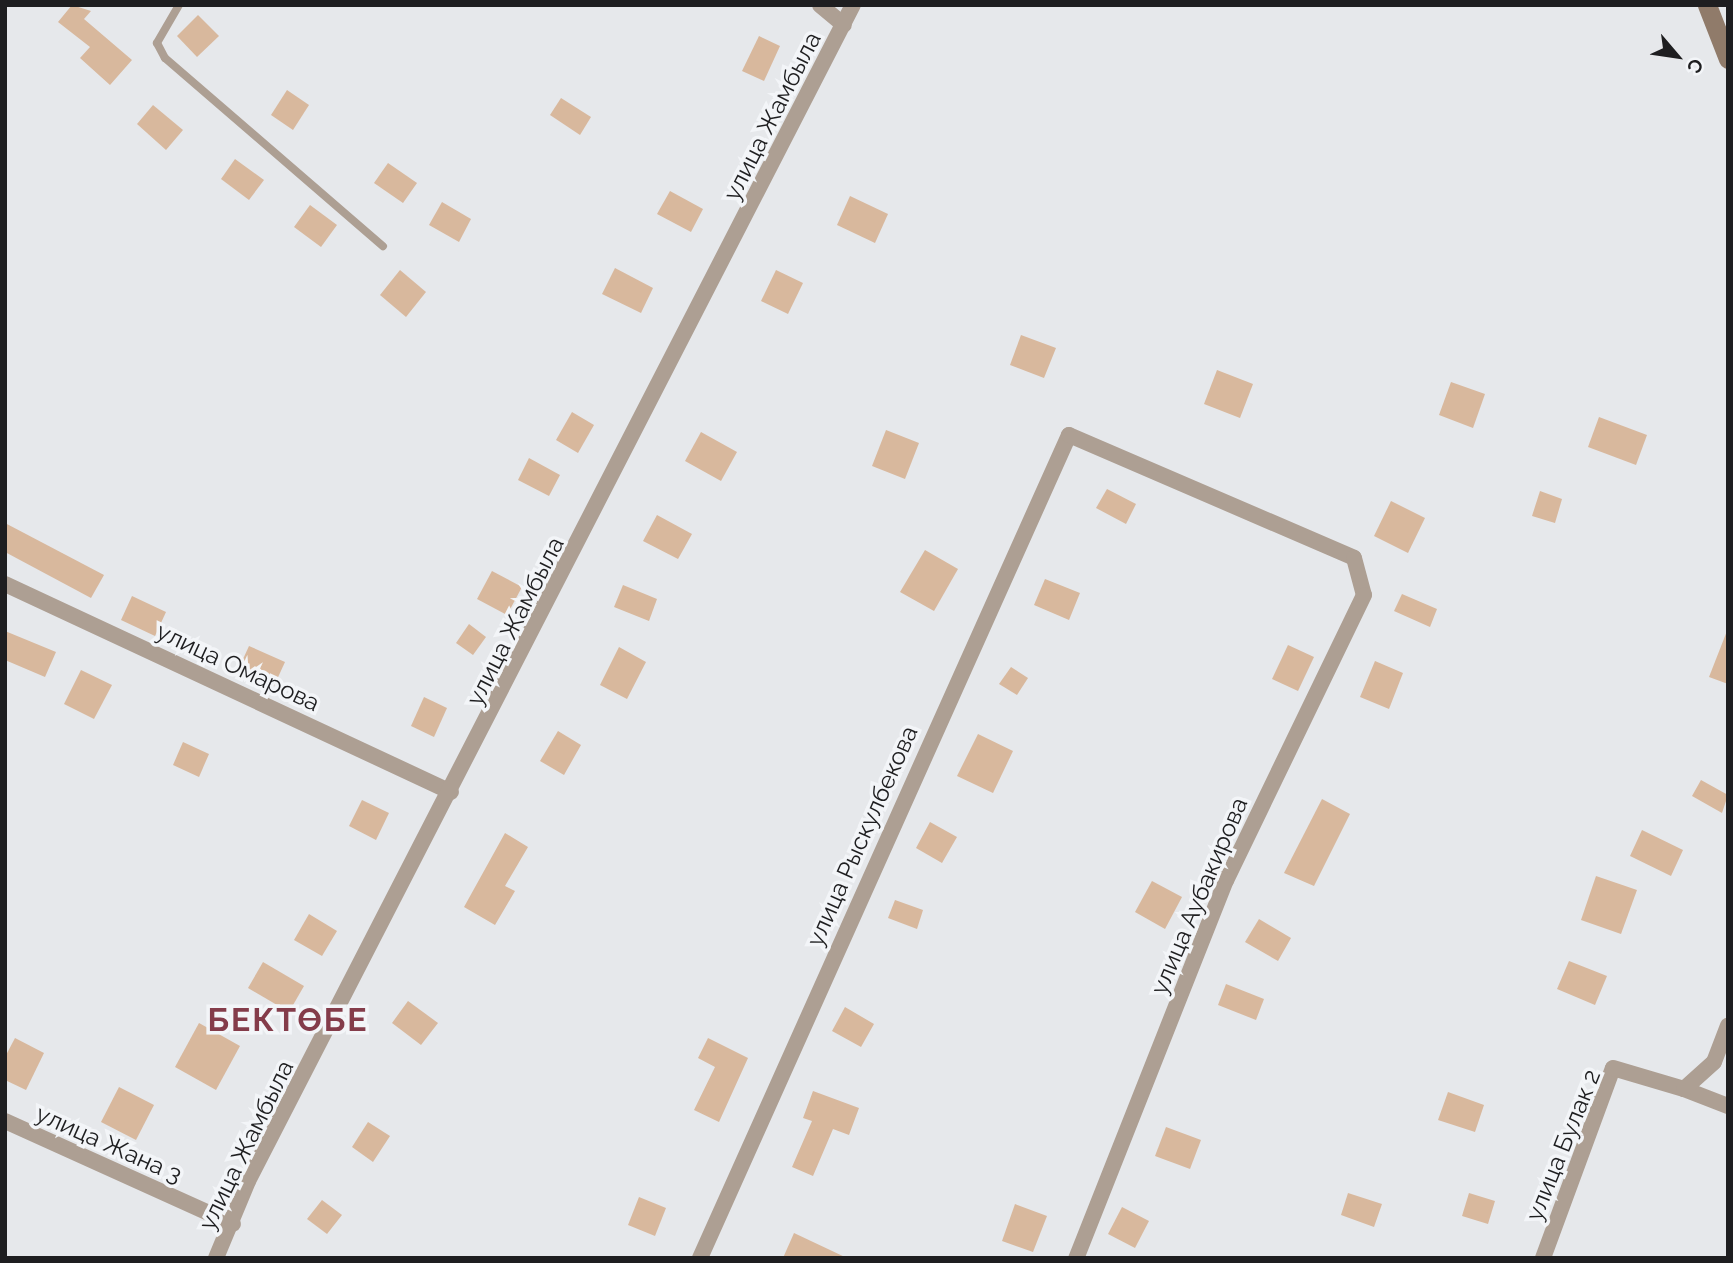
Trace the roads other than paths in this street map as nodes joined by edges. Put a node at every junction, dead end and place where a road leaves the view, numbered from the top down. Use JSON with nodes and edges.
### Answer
{"nodes":[{"id":1,"x":179,"y":5,"type":"edge"},
{"id":2,"x":820,"y":5,"type":"edge"},
{"id":3,"x":853,"y":5,"type":"edge"},
{"id":4,"x":1707,"y":5,"type":"edge"},
{"id":5,"x":844,"y":24,"type":"junction"},
{"id":6,"x":1728,"y":59,"type":"edge"},
{"id":7,"x":383,"y":246,"type":"dead end"},
{"id":8,"x":1069,"y":435,"type":"joint"},
{"id":9,"x":5,"y":584,"type":"edge"},
{"id":10,"x":451,"y":792,"type":"junction"},
{"id":11,"x":1728,"y":1026,"type":"edge"},
{"id":12,"x":1684,"y":1089,"type":"junction"},
{"id":13,"x":1728,"y":1106,"type":"edge"},
{"id":14,"x":5,"y":1121,"type":"edge"},
{"id":15,"x":233,"y":1224,"type":"junction"},
{"id":16,"x":216,"y":1258,"type":"edge"},
{"id":17,"x":700,"y":1258,"type":"edge"},
{"id":18,"x":1076,"y":1258,"type":"edge"},
{"id":19,"x":1544,"y":1258,"type":"edge"}],
"edges":[{"from":1,"to":7,"type":"lane"},
{"from":2,"to":5,"type":"street"},
{"from":3,"to":5,"type":"street","name":"улица Жамбыла"},
{"from":4,"to":6,"type":"main road"},
{"from":5,"to":10,"type":"street","name":"улица Жамбыла"},
{"from":8,"to":17,"type":"street","name":"улица Рыскулбекова"},
{"from":8,"to":18,"type":"street","name":"улица Аубакирова"},
{"from":9,"to":10,"type":"street","name":"улица Омарова"},
{"from":10,"to":15,"type":"street","name":"улица Жамбыла"},
{"from":11,"to":12,"type":"street"},
{"from":12,"to":13,"type":"street"},
{"from":12,"to":19,"type":"street","name":"улица Булак 2"},
{"from":14,"to":15,"type":"street","name":"улица Жана 3"},
{"from":15,"to":16,"type":"street","name":"улица Жамбыла"}]}
